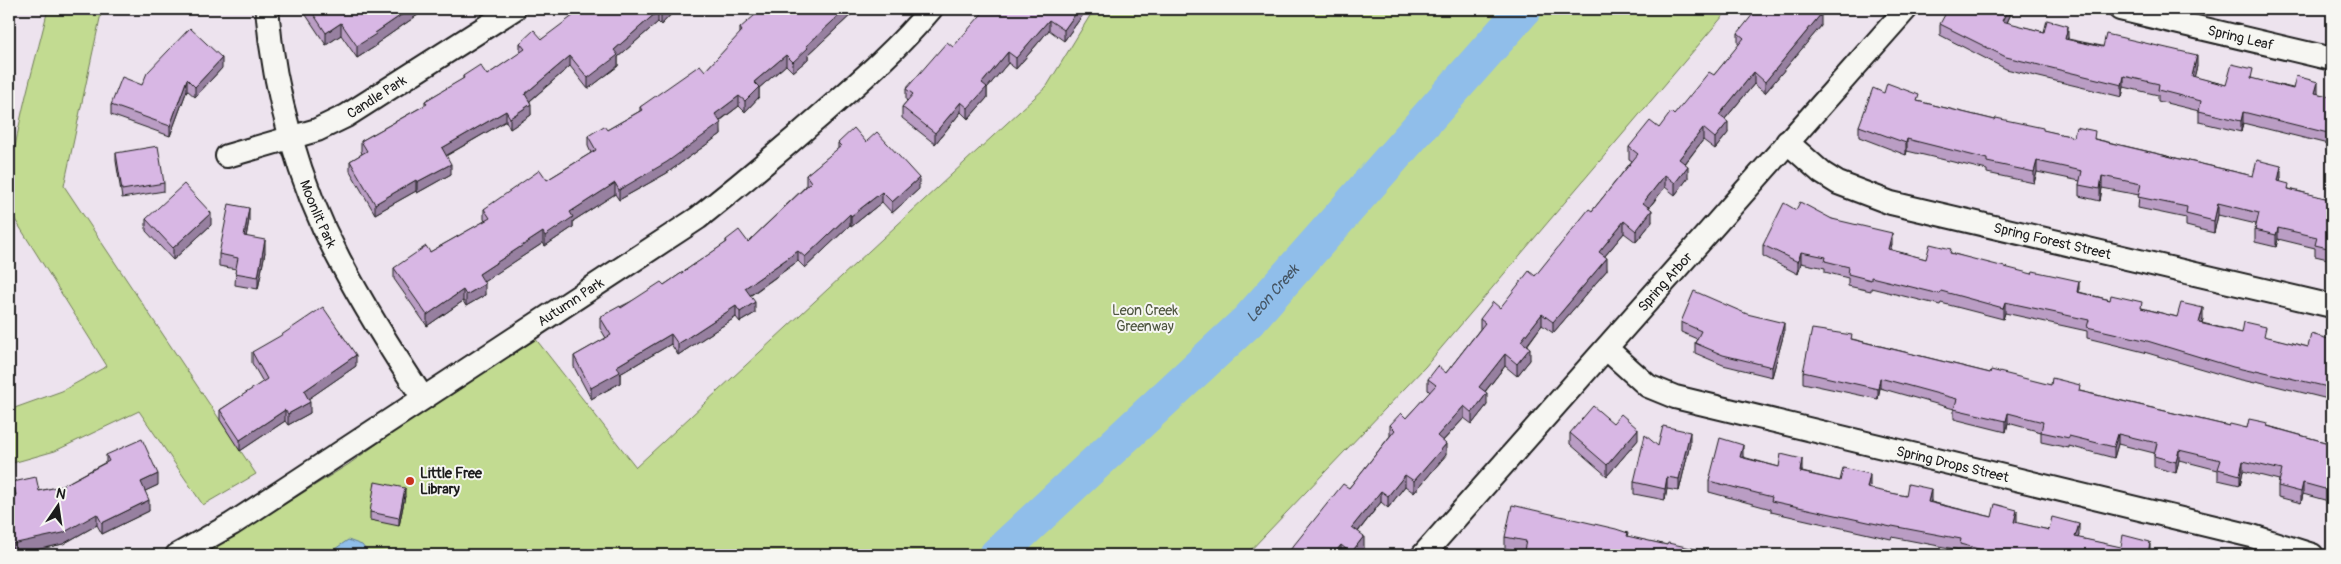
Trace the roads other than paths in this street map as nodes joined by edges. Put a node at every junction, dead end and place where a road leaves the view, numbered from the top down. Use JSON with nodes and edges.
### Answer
{"nodes":[{"id":1,"x":267,"y":9,"type":"edge"},
{"id":2,"x":514,"y":9,"type":"edge"},
{"id":3,"x":931,"y":9,"type":"edge"},
{"id":4,"x":1906,"y":9,"type":"edge"},
{"id":5,"x":2120,"y":9,"type":"edge"},
{"id":6,"x":2332,"y":59,"type":"edge"},
{"id":7,"x":292,"y":138,"type":"junction"},
{"id":8,"x":1787,"y":142,"type":"junction"},
{"id":9,"x":227,"y":156,"type":"dead end"},
{"id":10,"x":2332,"y":306,"type":"edge"},
{"id":11,"x":1607,"y":349,"type":"junction"},
{"id":12,"x":423,"y":398,"type":"junction"},
{"id":13,"x":177,"y":555,"type":"edge"},
{"id":14,"x":1425,"y":555,"type":"edge"},
{"id":15,"x":2312,"y":555,"type":"edge"}],
"edges":[{"from":1,"to":7,"type":"street","name":"Moonlit Park"},
{"from":2,"to":7,"type":"street","name":"Candle Park"},
{"from":3,"to":12,"type":"street","name":"Autumn Park"},
{"from":4,"to":8,"type":"street","name":"Spring Arbor"},
{"from":5,"to":6,"type":"street","name":"Spring Leaf"},
{"from":7,"to":9,"type":"street","name":"Candle Park"},
{"from":7,"to":12,"type":"street","name":"Moonlit Park"},
{"from":8,"to":10,"type":"street","name":"Spring Forest Street"},
{"from":8,"to":11,"type":"street","name":"Spring Arbor"},
{"from":11,"to":14,"type":"street","name":"Spring Arbor"},
{"from":11,"to":15,"type":"street","name":"Spring Drops Street"},
{"from":12,"to":13,"type":"street","name":"Autumn Park"}]}
